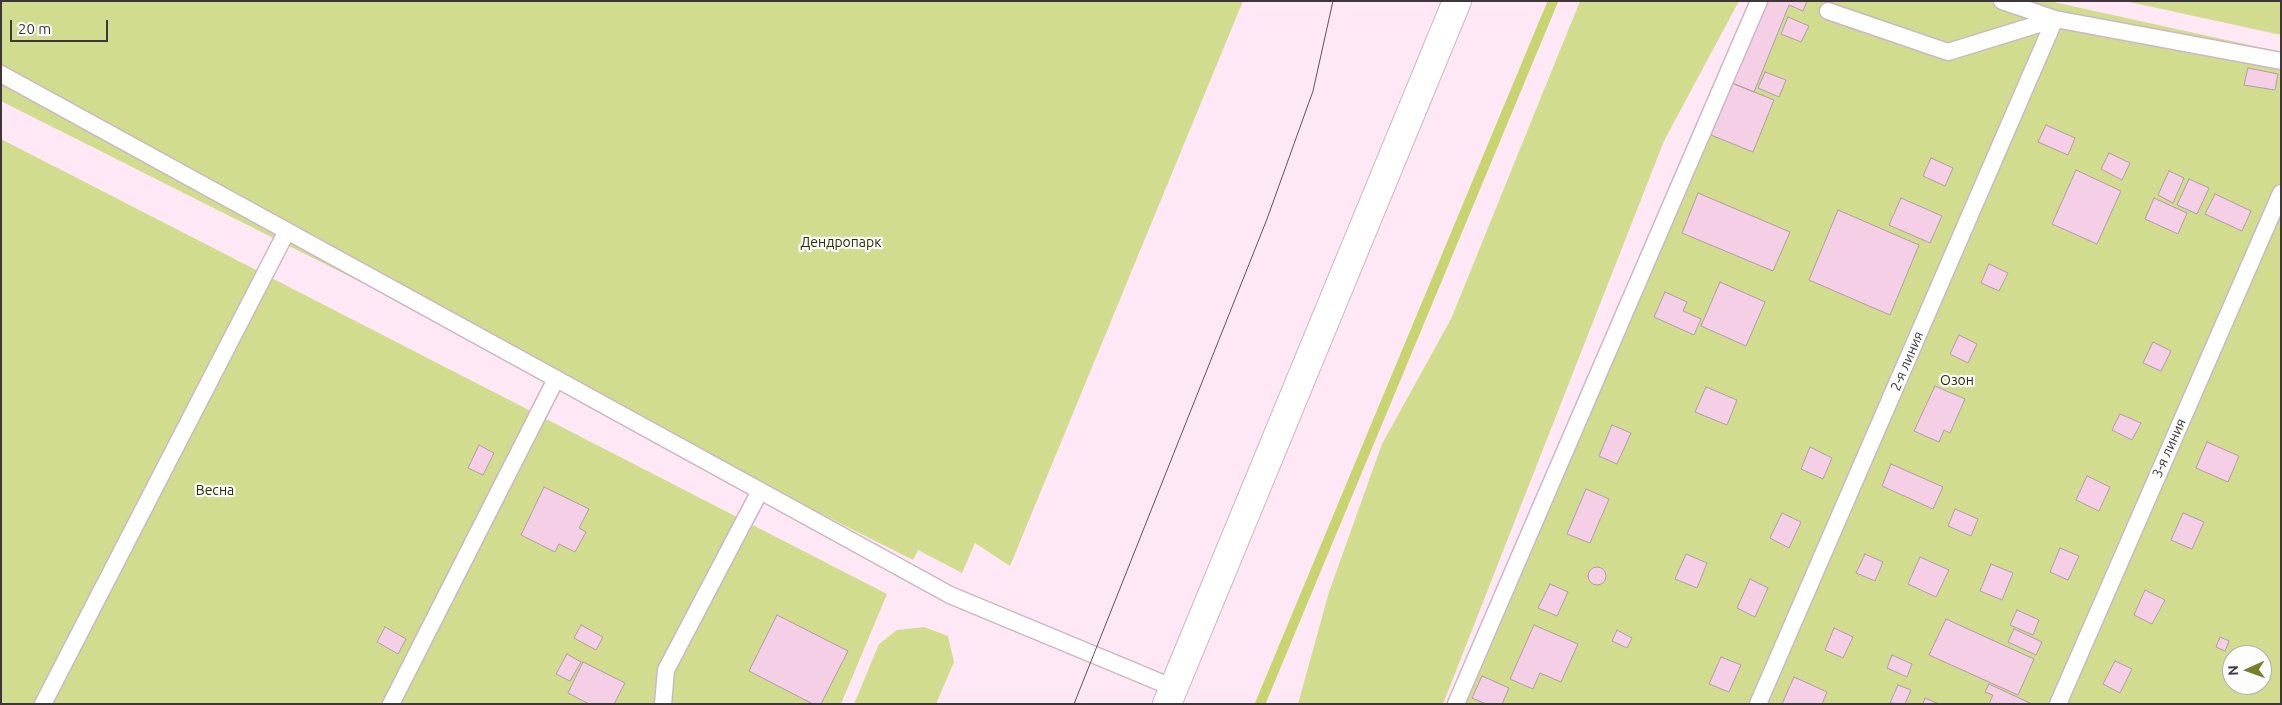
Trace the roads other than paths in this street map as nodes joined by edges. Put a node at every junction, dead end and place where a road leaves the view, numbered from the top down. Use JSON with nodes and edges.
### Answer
{"nodes":[{"id":1,"x":1457,"y":1,"type":"edge"},
{"id":2,"x":1759,"y":1,"type":"edge"},
{"id":3,"x":2002,"y":1,"type":"edge"},
{"id":4,"x":1828,"y":11,"type":"dead end"},
{"id":5,"x":2055,"y":19,"type":"junction"},
{"id":6,"x":2281,"y":61,"type":"edge"},
{"id":7,"x":1,"y":74,"type":"edge"},
{"id":8,"x":2281,"y":193,"type":"edge"},
{"id":9,"x":287,"y":231,"type":"junction"},
{"id":10,"x":556,"y":379,"type":"junction"},
{"id":11,"x":760,"y":491,"type":"junction"},
{"id":12,"x":1170,"y":696,"type":"edge"},
{"id":13,"x":44,"y":704,"type":"edge"},
{"id":14,"x":391,"y":704,"type":"edge"},
{"id":15,"x":663,"y":704,"type":"edge"},
{"id":16,"x":1456,"y":704,"type":"edge"},
{"id":17,"x":1758,"y":704,"type":"edge"},
{"id":18,"x":2058,"y":704,"type":"edge"}],
"edges":[{"from":1,"to":12,"type":"main road"},
{"from":2,"to":16,"type":"lane"},
{"from":3,"to":5,"type":"lane"},
{"from":4,"to":5,"type":"lane"},
{"from":5,"to":6,"type":"lane"},
{"from":5,"to":17,"type":"lane","name":"2-я линия"},
{"from":7,"to":9,"type":"lane"},
{"from":8,"to":18,"type":"lane","name":"3-я линия"},
{"from":9,"to":10,"type":"lane"},
{"from":9,"to":13,"type":"lane"},
{"from":10,"to":11,"type":"lane"},
{"from":10,"to":14,"type":"lane"},
{"from":11,"to":12,"type":"lane"},
{"from":11,"to":15,"type":"lane"}]}
